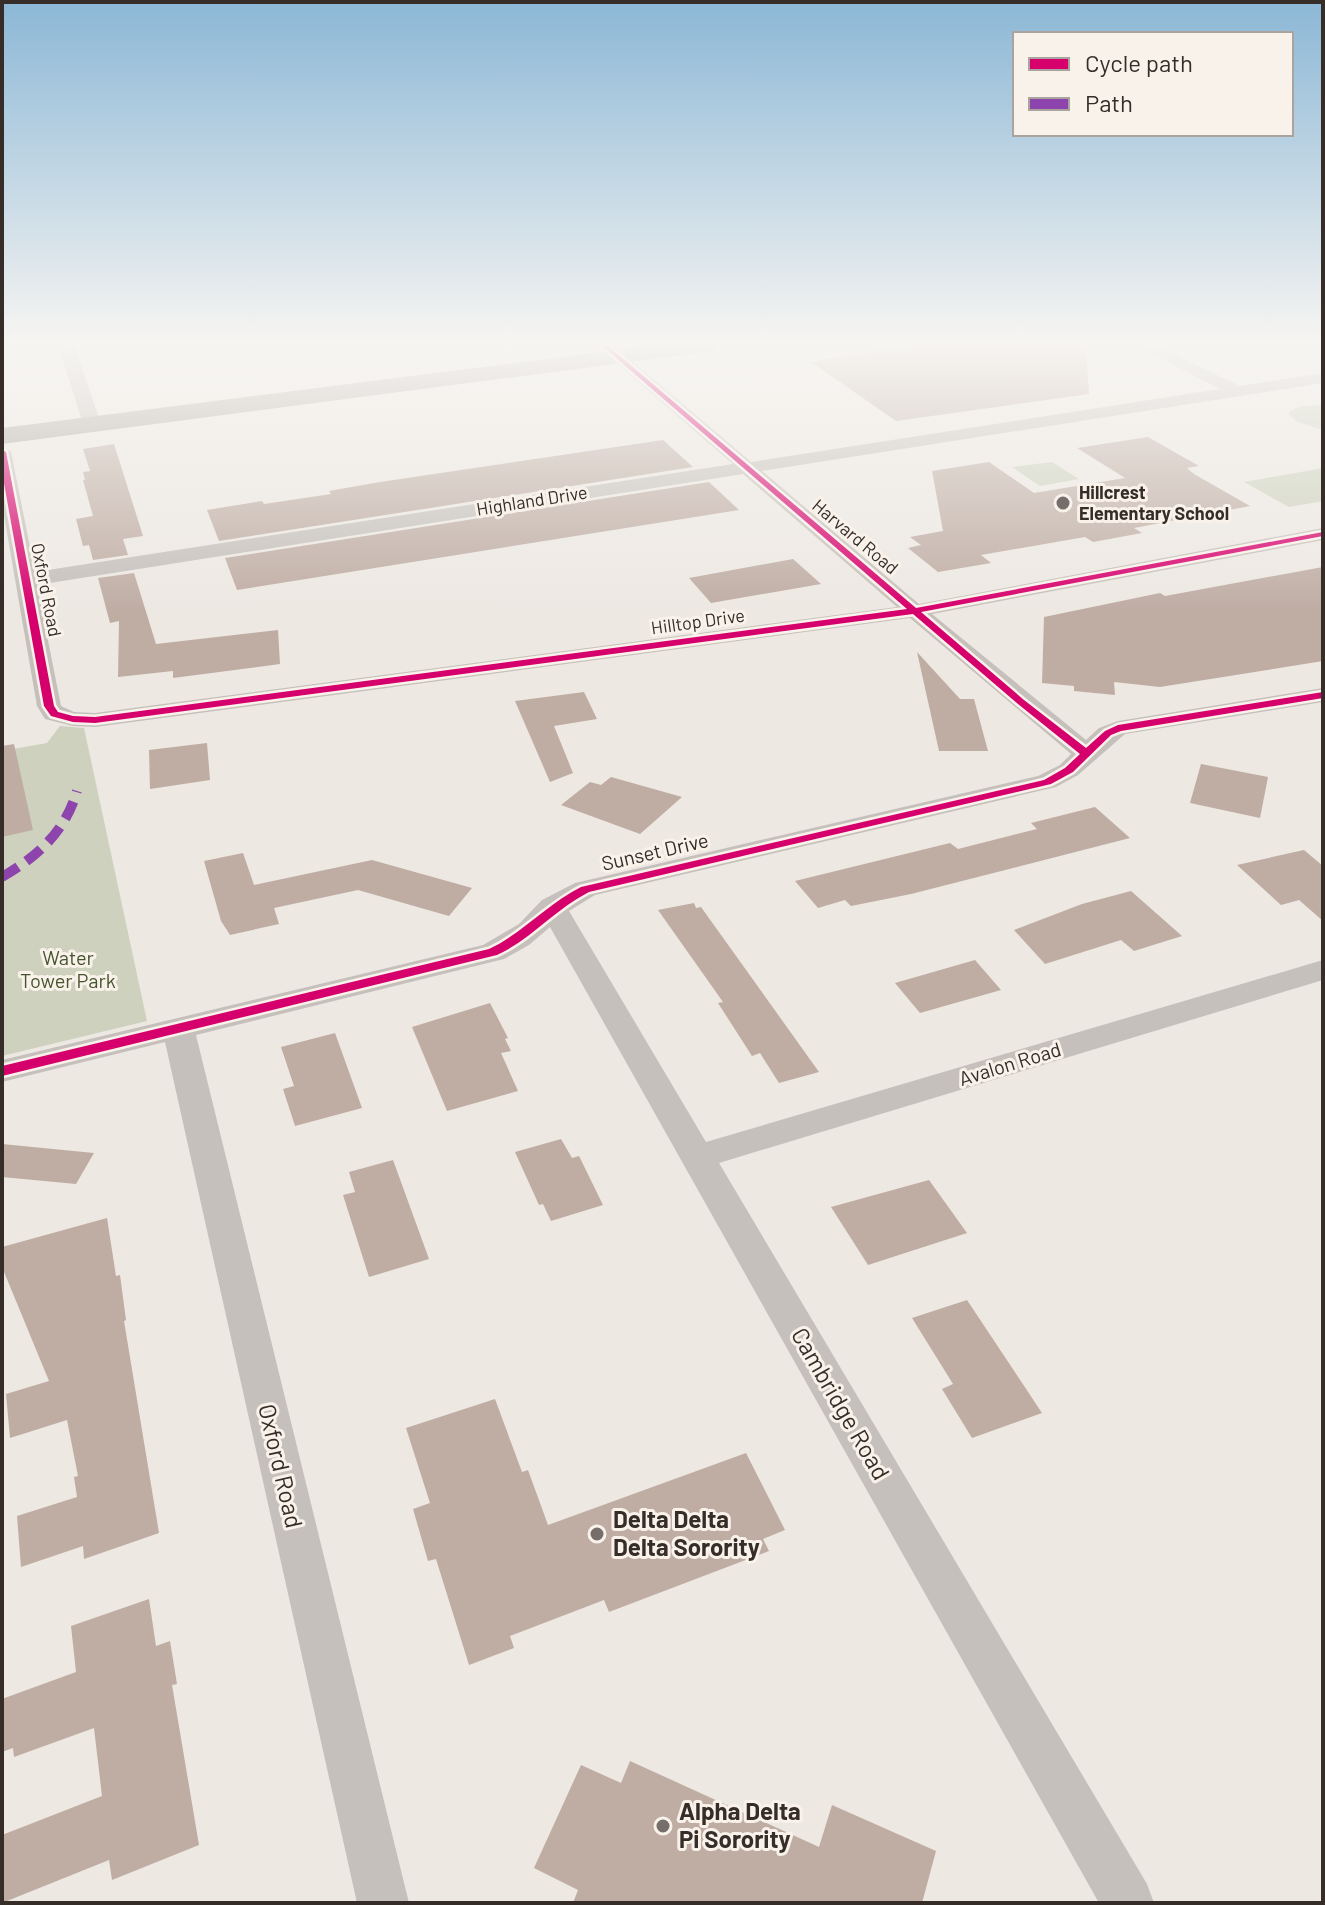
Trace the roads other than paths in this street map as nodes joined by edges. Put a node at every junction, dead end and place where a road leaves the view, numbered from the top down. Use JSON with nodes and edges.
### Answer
{"nodes":[{"id":1,"x":707,"y":434,"type":"edge"},
{"id":2,"x":963,"y":434,"type":"edge"},
{"id":3,"x":2,"y":452,"type":"edge"},
{"id":4,"x":746,"y":468,"type":"junction"},
{"id":5,"x":1323,"y":534,"type":"edge"},
{"id":6,"x":26,"y":580,"type":"junction"},
{"id":7,"x":914,"y":611,"type":"junction"},
{"id":8,"x":1323,"y":695,"type":"edge"},
{"id":9,"x":73,"y":719,"type":"joint"},
{"id":10,"x":1086,"y":753,"type":"junction"},
{"id":11,"x":552,"y":906,"type":"junction"},
{"id":12,"x":1323,"y":970,"type":"edge"},
{"id":13,"x":178,"y":1028,"type":"junction"},
{"id":14,"x":2,"y":1071,"type":"edge"},
{"id":15,"x":697,"y":1157,"type":"junction"},
{"id":16,"x":383,"y":1903,"type":"edge"},
{"id":17,"x":1128,"y":1903,"type":"edge"}],
"edges":[{"from":1,"to":4,"type":"street","name":"Harvard Road"},
{"from":2,"to":4,"type":"street","name":"Highland Drive"},
{"from":3,"to":6,"type":"street","name":"Oxford Road"},
{"from":4,"to":6,"type":"street","name":"Highland Drive"},
{"from":4,"to":7,"type":"street","name":"Harvard Road"},
{"from":5,"to":7,"type":"street","name":"Hilltop Drive"},
{"from":6,"to":9,"type":"street","name":"Oxford Road"},
{"from":7,"to":9,"type":"street","name":"Hilltop Drive"},
{"from":7,"to":10,"type":"street","name":"Harvard Road"},
{"from":8,"to":10,"type":"street","name":"Sunset Drive"},
{"from":10,"to":11,"type":"street","name":"Sunset Drive"},
{"from":11,"to":13,"type":"street","name":"Sunset Drive"},
{"from":11,"to":15,"type":"street","name":"Cambridge Road"},
{"from":12,"to":15,"type":"street","name":"Avalon Road"},
{"from":13,"to":14,"type":"street","name":"Sunset Drive"},
{"from":13,"to":16,"type":"street","name":"Oxford Road"},
{"from":15,"to":17,"type":"street","name":"Cambridge Road"}]}
